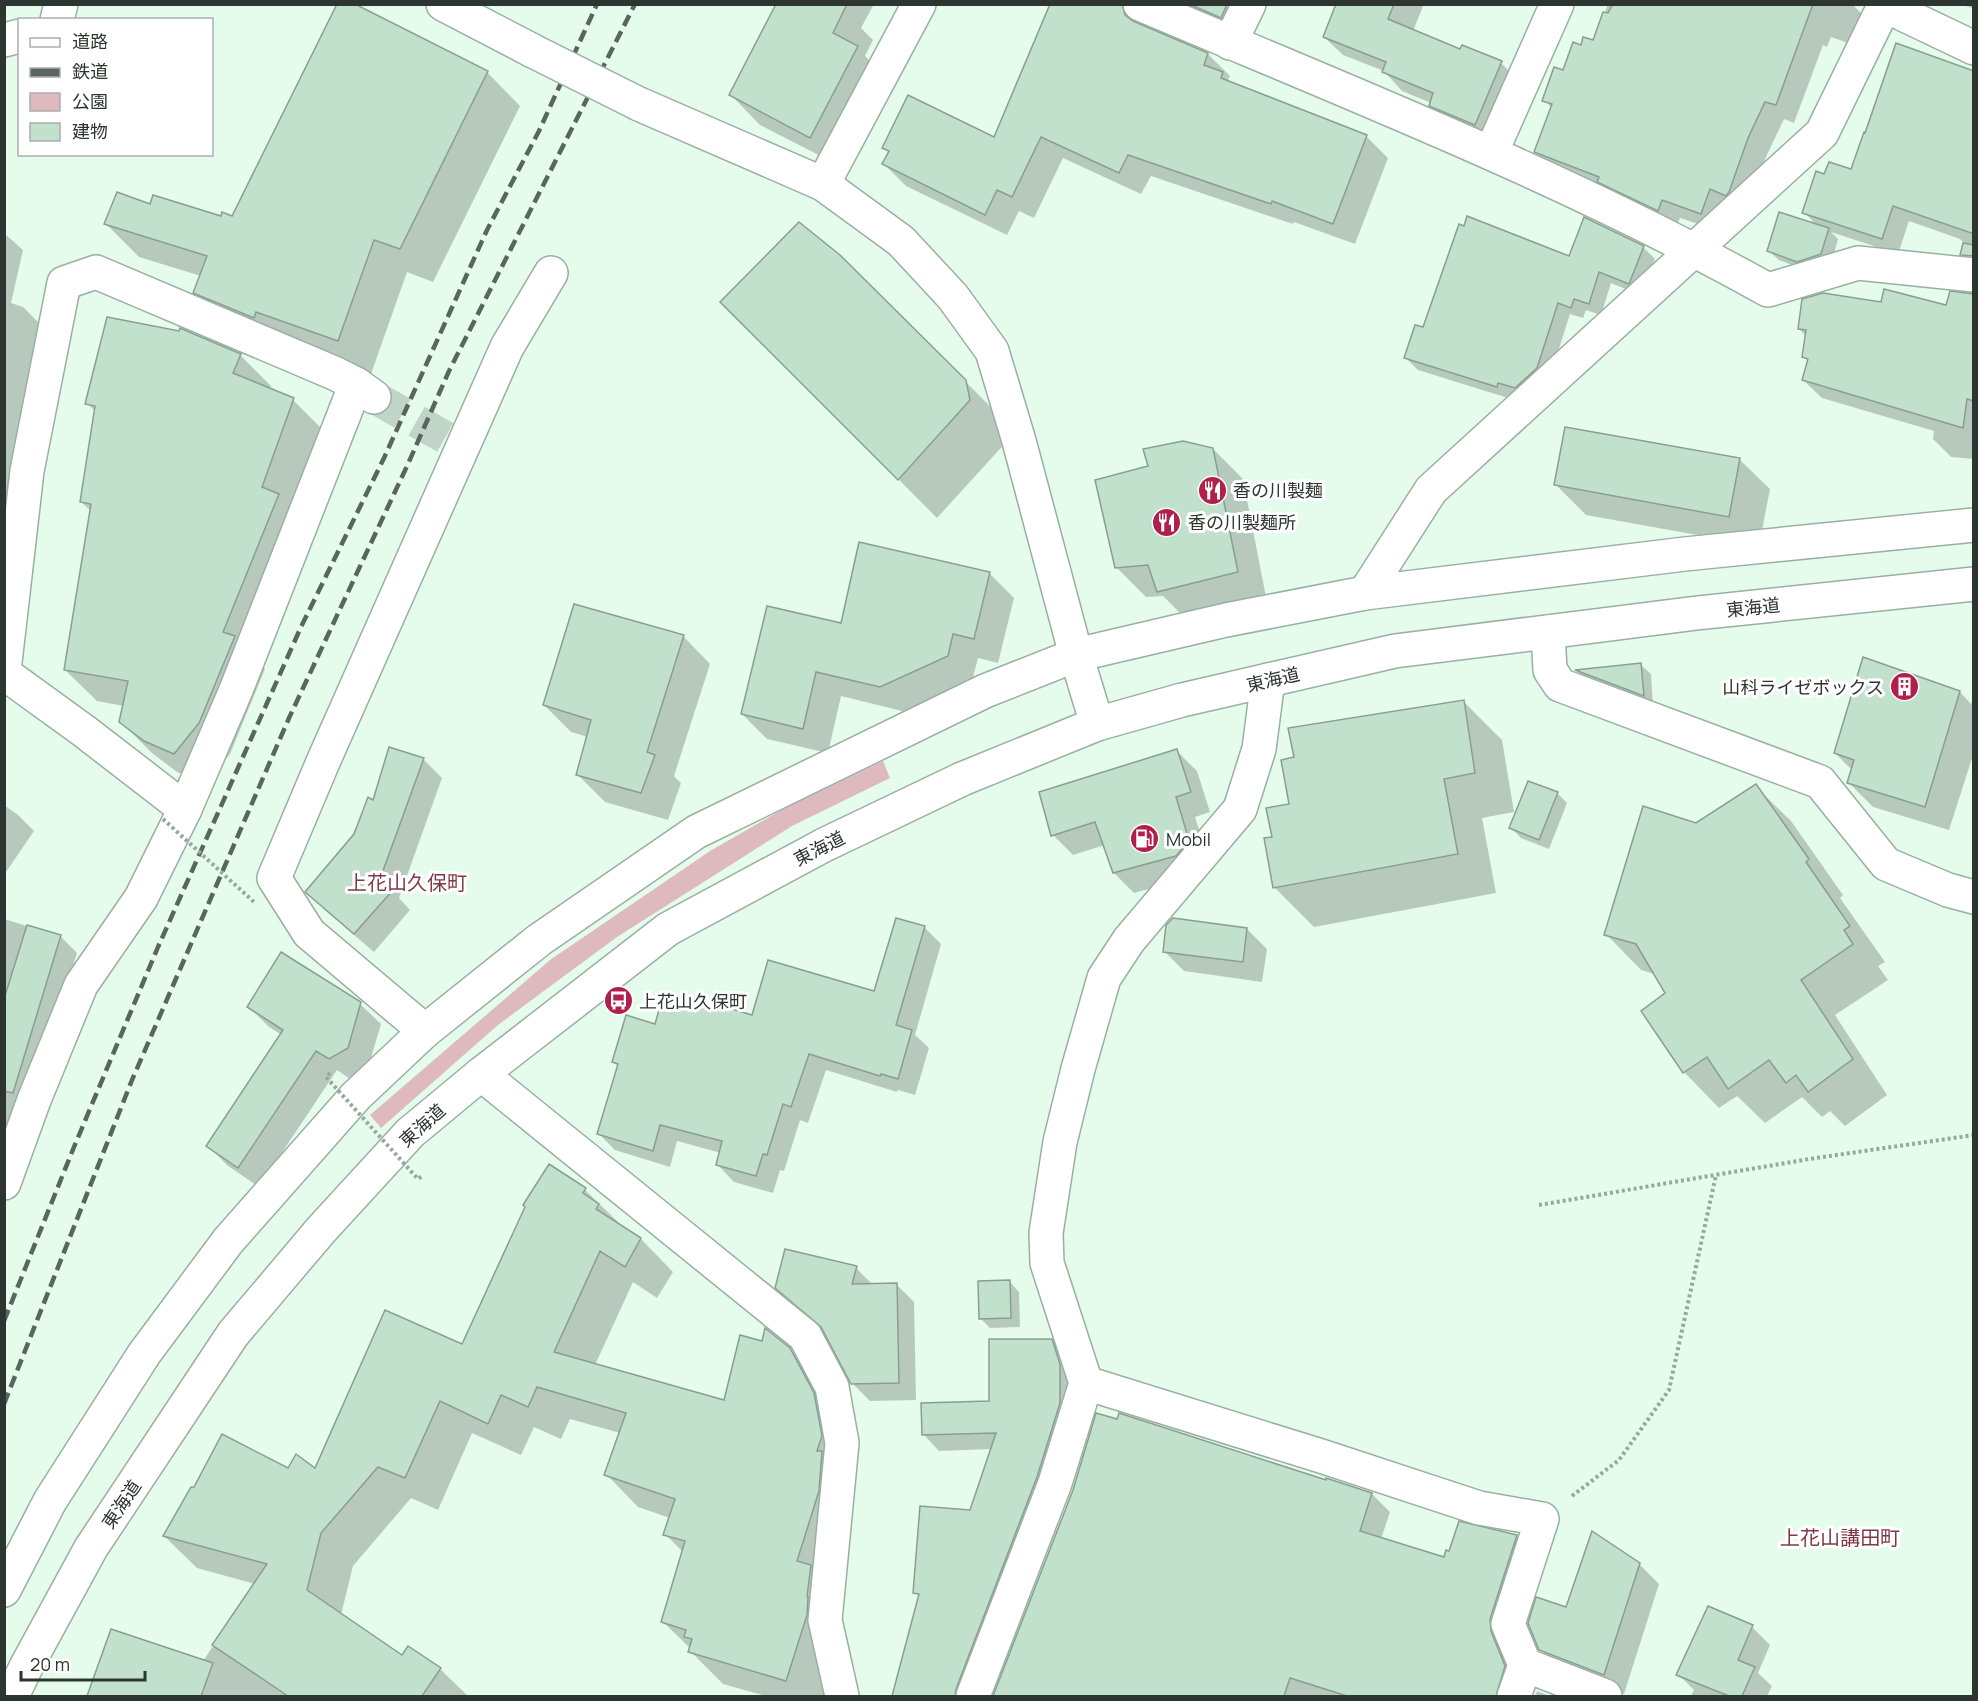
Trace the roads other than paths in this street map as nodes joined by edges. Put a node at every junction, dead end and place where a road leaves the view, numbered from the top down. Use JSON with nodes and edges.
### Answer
{"nodes":[{"id":1,"x":443,"y":4,"type":"edge"},
{"id":2,"x":919,"y":4,"type":"edge"},
{"id":3,"x":1140,"y":4,"type":"edge"},
{"id":4,"x":1249,"y":4,"type":"edge"},
{"id":5,"x":1557,"y":4,"type":"edge"},
{"id":6,"x":1885,"y":5,"type":"edge"},
{"id":7,"x":1230,"y":43,"type":"junction"},
{"id":8,"x":1974,"y":48,"type":"edge"},
{"id":9,"x":1491,"y":153,"type":"junction"},
{"id":10,"x":823,"y":184,"type":"junction"},
{"id":11,"x":1694,"y":249,"type":"junction"},
{"id":12,"x":551,"y":273,"type":"dead end"},
{"id":13,"x":1974,"y":275,"type":"edge"},
{"id":14,"x":1974,"y":525,"type":"edge"},
{"id":15,"x":1974,"y":584,"type":"edge"},
{"id":16,"x":1365,"y":593,"type":"junction"},
{"id":17,"x":1548,"y":632,"type":"junction"},
{"id":18,"x":1076,"y":655,"type":"junction"},
{"id":19,"x":4,"y":672,"type":"edge"},
{"id":20,"x":1268,"y":680,"type":"junction"},
{"id":21,"x":1097,"y":724,"type":"junction"},
{"id":22,"x":174,"y":814,"type":"junction"},
{"id":23,"x":1974,"y":897,"type":"edge"},
{"id":24,"x":425,"y":1031,"type":"junction"},
{"id":25,"x":481,"y":1074,"type":"junction"},
{"id":26,"x":4,"y":1183,"type":"edge"},
{"id":27,"x":1086,"y":1383,"type":"junction"},
{"id":28,"x":4,"y":1590,"type":"edge"},
{"id":29,"x":1525,"y":1665,"type":"junction"},
{"id":30,"x":12,"y":1696,"type":"edge"},
{"id":31,"x":842,"y":1696,"type":"edge"},
{"id":32,"x":974,"y":1696,"type":"edge"},
{"id":33,"x":1514,"y":1696,"type":"edge"},
{"id":34,"x":1605,"y":1696,"type":"edge"}],
"edges":[{"from":1,"to":10,"type":"main road","bridge":true},
{"from":2,"to":10,"type":"main road"},
{"from":3,"to":7,"type":"main road"},
{"from":4,"to":7,"type":"main road"},
{"from":5,"to":9,"type":"main road"},
{"from":6,"to":8,"type":"main road"},
{"from":6,"to":11,"type":"main road"},
{"from":7,"to":9,"type":"main road"},
{"from":9,"to":11,"type":"main road"},
{"from":10,"to":18,"type":"main road"},
{"from":11,"to":13,"type":"main road"},
{"from":11,"to":16,"type":"main road"},
{"from":12,"to":24,"type":"main road"},
{"from":14,"to":16,"type":"main road"},
{"from":15,"to":17,"type":"main road","name":"東海道"},
{"from":16,"to":18,"type":"main road"},
{"from":17,"to":20,"type":"main road","name":"東海道"},
{"from":17,"to":23,"type":"main road"},
{"from":18,"to":21,"type":"main road"},
{"from":18,"to":24,"type":"main road"},
{"from":19,"to":22,"type":"main road"},
{"from":19,"to":22,"type":"main road"},
{"from":20,"to":21,"type":"main road","name":"東海道"},
{"from":20,"to":27,"type":"main road"},
{"from":21,"to":25,"type":"main road","name":"東海道"},
{"from":22,"to":26,"type":"main road"},
{"from":24,"to":28,"type":"main road"},
{"from":25,"to":30,"type":"main road","name":"東海道"},
{"from":25,"to":31,"type":"main road"},
{"from":27,"to":29,"type":"main road"},
{"from":27,"to":32,"type":"main road"},
{"from":29,"to":33,"type":"main road"},
{"from":29,"to":34,"type":"main road"}]}
